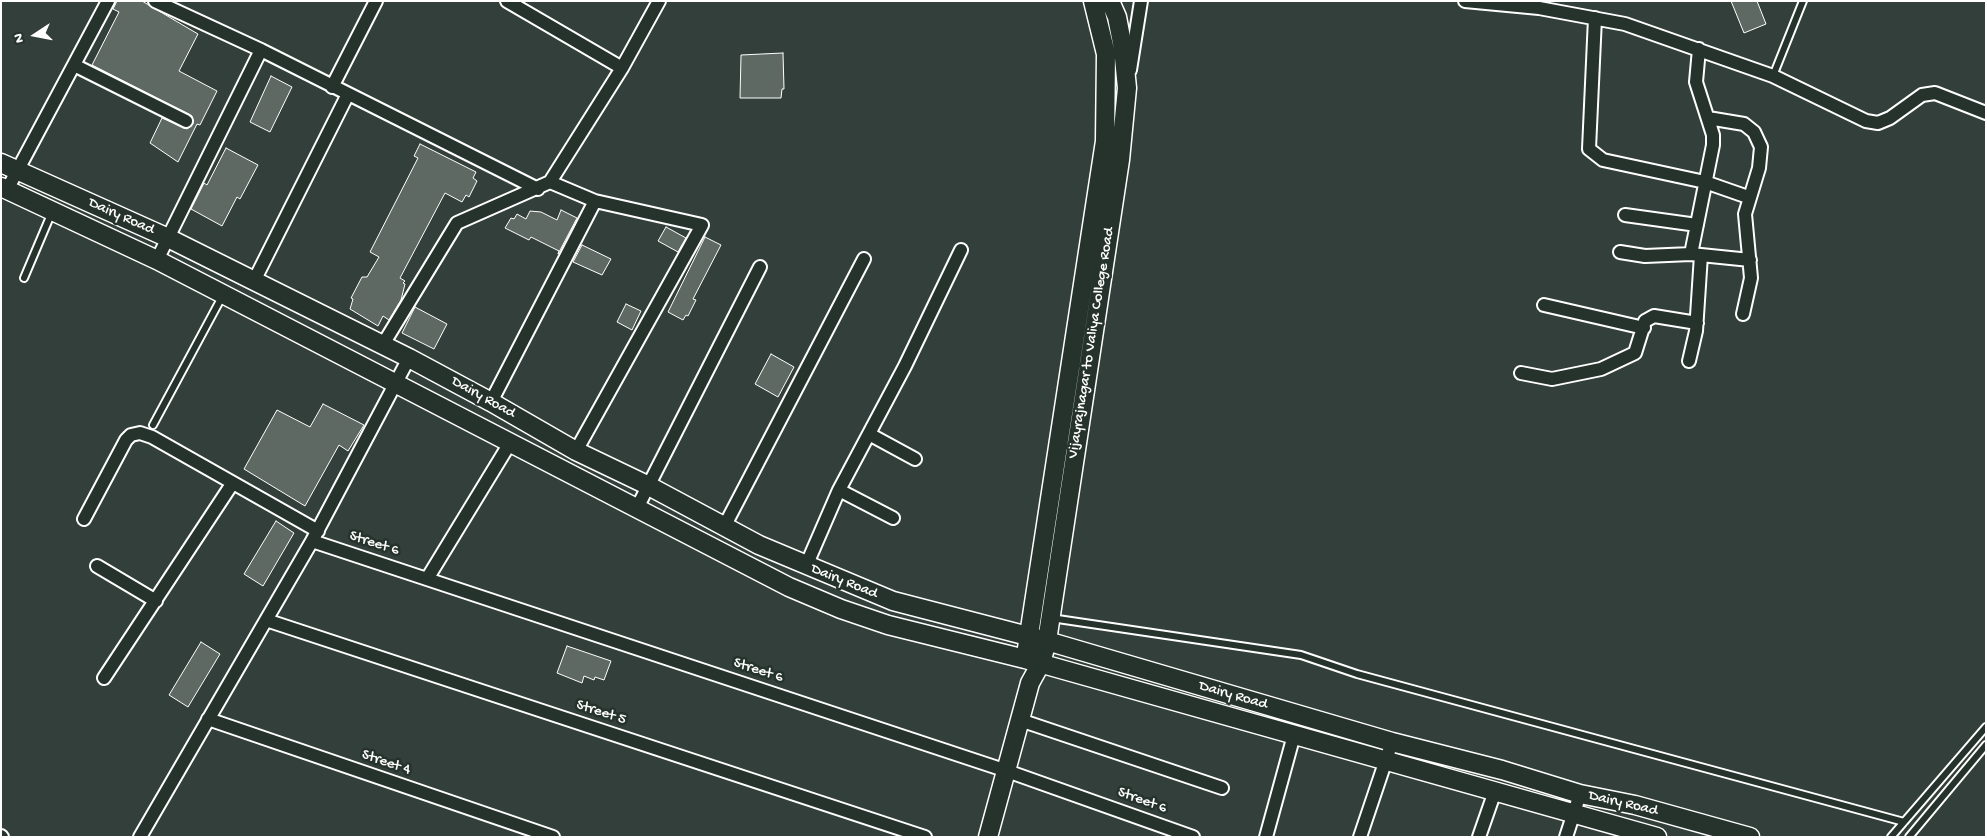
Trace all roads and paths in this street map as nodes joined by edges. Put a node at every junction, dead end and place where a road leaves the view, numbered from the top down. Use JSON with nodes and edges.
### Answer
{"nodes":[{"id":1,"x":108,"y":1,"type":"edge"},
{"id":2,"x":156,"y":1,"type":"edge"},
{"id":3,"x":376,"y":1,"type":"edge"},
{"id":4,"x":507,"y":1,"type":"edge"},
{"id":5,"x":659,"y":1,"type":"edge"},
{"id":6,"x":1093,"y":1,"type":"edge"},
{"id":7,"x":1110,"y":1,"type":"edge"},
{"id":8,"x":1141,"y":1,"type":"edge"},
{"id":9,"x":1465,"y":1,"type":"edge"},
{"id":10,"x":1803,"y":1,"type":"edge"},
{"id":11,"x":1595,"y":18,"type":"junction"},
{"id":12,"x":1699,"y":49,"type":"junction"},
{"id":13,"x":261,"y":50,"type":"junction"},
{"id":14,"x":74,"y":65,"type":"junction"},
{"id":15,"x":622,"y":68,"type":"junction"},
{"id":16,"x":1773,"y":76,"type":"junction"},
{"id":17,"x":332,"y":87,"type":"junction"},
{"id":18,"x":1127,"y":88,"type":"junction"},
{"id":19,"x":348,"y":94,"type":"junction"},
{"id":20,"x":1986,"y":112,"type":"edge"},
{"id":21,"x":1708,"y":118,"type":"junction"},
{"id":22,"x":186,"y":121,"type":"dead end"},
{"id":23,"x":1,"y":163,"type":"edge"},
{"id":24,"x":18,"y":170,"type":"junction"},
{"id":25,"x":550,"y":182,"type":"junction"},
{"id":26,"x":1705,"y":182,"type":"junction"},
{"id":27,"x":4,"y":188,"type":"edge"},
{"id":28,"x":538,"y":189,"type":"junction"},
{"id":29,"x":1748,"y":197,"type":"junction"},
{"id":30,"x":595,"y":202,"type":"junction"},
{"id":31,"x":53,"y":211,"type":"junction"},
{"id":32,"x":1625,"y":215,"type":"dead end"},
{"id":33,"x":1697,"y":225,"type":"junction"},
{"id":34,"x":166,"y":238,"type":"junction"},
{"id":35,"x":961,"y":250,"type":"dead end"},
{"id":36,"x":1620,"y":252,"type":"dead end"},
{"id":37,"x":1696,"y":255,"type":"junction"},
{"id":38,"x":864,"y":259,"type":"dead end"},
{"id":39,"x":157,"y":260,"type":"junction"},
{"id":40,"x":1750,"y":260,"type":"junction"},
{"id":41,"x":760,"y":267,"type":"dead end"},
{"id":42,"x":24,"y":278,"type":"dead end"},
{"id":43,"x":254,"y":282,"type":"junction"},
{"id":44,"x":223,"y":294,"type":"junction"},
{"id":45,"x":1544,"y":305,"type":"dead end"},
{"id":46,"x":1743,"y":314,"type":"dead end"},
{"id":47,"x":1697,"y":323,"type":"junction"},
{"id":48,"x":1644,"y":328,"type":"junction"},
{"id":49,"x":382,"y":346,"type":"junction"},
{"id":50,"x":409,"y":358,"type":"junction"},
{"id":51,"x":1689,"y":361,"type":"dead end"},
{"id":52,"x":1521,"y":373,"type":"dead end"},
{"id":53,"x":397,"y":382,"type":"junction"},
{"id":54,"x":491,"y":402,"type":"junction"},
{"id":55,"x":152,"y":425,"type":"dead end"},
{"id":56,"x":869,"y":434,"type":"junction"},
{"id":57,"x":510,"y":443,"type":"junction"},
{"id":58,"x":576,"y":451,"type":"junction"},
{"id":59,"x":915,"y":459,"type":"dead end"},
{"id":60,"x":232,"y":484,"type":"junction"},
{"id":61,"x":647,"y":485,"type":"junction"},
{"id":62,"x":839,"y":490,"type":"junction"},
{"id":63,"x":637,"y":508,"type":"junction"},
{"id":64,"x":893,"y":518,"type":"dead end"},
{"id":65,"x":84,"y":519,"type":"dead end"},
{"id":66,"x":724,"y":527,"type":"junction"},
{"id":67,"x":315,"y":536,"type":"junction"},
{"id":68,"x":97,"y":566,"type":"dead end"},
{"id":69,"x":806,"y":566,"type":"junction"},
{"id":70,"x":426,"y":579,"type":"junction"},
{"id":71,"x":156,"y":601,"type":"junction"},
{"id":72,"x":1051,"y":618,"type":"junction"},
{"id":73,"x":266,"y":620,"type":"junction"},
{"id":74,"x":1029,"y":637,"type":"junction"},
{"id":75,"x":1047,"y":642,"type":"junction"},
{"id":76,"x":1033,"y":661,"type":"junction"},
{"id":77,"x":104,"y":678,"type":"dead end"},
{"id":78,"x":208,"y":719,"type":"junction"},
{"id":79,"x":1020,"y":720,"type":"junction"},
{"id":80,"x":1986,"y":727,"type":"edge"},
{"id":81,"x":1294,"y":734,"type":"junction"},
{"id":82,"x":1392,"y":742,"type":"junction"},
{"id":83,"x":1986,"y":745,"type":"edge"},
{"id":84,"x":1385,"y":760,"type":"junction"},
{"id":85,"x":1007,"y":771,"type":"junction"},
{"id":86,"x":1222,"y":788,"type":"dead end"},
{"id":87,"x":1495,"y":791,"type":"junction"},
{"id":88,"x":1580,"y":794,"type":"junction"},
{"id":89,"x":1574,"y":814,"type":"junction"},
{"id":90,"x":1904,"y":822,"type":"junction"},
{"id":91,"x":143,"y":836,"type":"edge"},
{"id":92,"x":553,"y":837,"type":"edge"},
{"id":93,"x":925,"y":837,"type":"edge"},
{"id":94,"x":988,"y":837,"type":"edge"},
{"id":95,"x":1193,"y":837,"type":"edge"},
{"id":96,"x":1266,"y":837,"type":"edge"},
{"id":97,"x":1360,"y":837,"type":"edge"},
{"id":98,"x":1479,"y":837,"type":"edge"},
{"id":99,"x":1566,"y":837,"type":"edge"},
{"id":100,"x":1657,"y":837,"type":"edge"},
{"id":101,"x":1750,"y":837,"type":"edge"},
{"id":102,"x":1891,"y":837,"type":"edge"},
{"id":103,"x":1909,"y":837,"type":"edge"}],
"edges":[{"from":1,"to":14,"type":"street"},
{"from":2,"to":13,"type":"street"},
{"from":3,"to":17,"type":"street"},
{"from":4,"to":15,"type":"street"},
{"from":5,"to":15,"type":"street"},
{"from":6,"to":74,"type":"main road","name":"Vijayrajnagar to Valiya College Road"},
{"from":7,"to":18,"type":"main road","name":"Vijayrajnagar to Valiya College Road"},
{"from":8,"to":18,"type":"street"},
{"from":9,"to":11,"type":"street"},
{"from":10,"to":16,"type":"lane"},
{"from":11,"to":12,"type":"street"},
{"from":11,"to":26,"type":"street"},
{"from":12,"to":16,"type":"street"},
{"from":12,"to":21,"type":"street"},
{"from":13,"to":17,"type":"street"},
{"from":13,"to":34,"type":"street"},
{"from":14,"to":22,"type":"street"},
{"from":14,"to":24,"type":"street"},
{"from":15,"to":25,"type":"street"},
{"from":16,"to":20,"type":"street"},
{"from":17,"to":19,"type":"street"},
{"from":18,"to":72,"type":"main road","name":"Vijayrajnagar to Valiya College Road"},
{"from":19,"to":28,"type":"street"},
{"from":19,"to":43,"type":"street"},
{"from":21,"to":26,"type":"street"},
{"from":21,"to":29,"type":"street"},
{"from":23,"to":24,"type":"main road","name":"Dairy Road"},
{"from":24,"to":27,"type":"street"},
{"from":24,"to":34,"type":"main road","name":"Dairy Road"},
{"from":25,"to":28,"type":"street"},
{"from":25,"to":30,"type":"street"},
{"from":26,"to":29,"type":"street"},
{"from":26,"to":33,"type":"street"},
{"from":27,"to":31,"type":"main road","name":"Dairy Road"},
{"from":28,"to":49,"type":"street"},
{"from":29,"to":40,"type":"street"},
{"from":30,"to":54,"type":"street"},
{"from":30,"to":58,"type":"street"},
{"from":31,"to":39,"type":"main road","name":"Dairy Road"},
{"from":31,"to":42,"type":"lane"},
{"from":32,"to":33,"type":"street"},
{"from":33,"to":37,"type":"street"},
{"from":34,"to":39,"type":"street"},
{"from":34,"to":43,"type":"main road","name":"Dairy Road"},
{"from":35,"to":56,"type":"street"},
{"from":36,"to":37,"type":"street"},
{"from":37,"to":40,"type":"street"},
{"from":37,"to":47,"type":"street"},
{"from":38,"to":66,"type":"street"},
{"from":39,"to":44,"type":"main road","name":"Dairy Road"},
{"from":40,"to":46,"type":"street"},
{"from":41,"to":61,"type":"street"},
{"from":43,"to":49,"type":"main road","name":"Dairy Road"},
{"from":44,"to":53,"type":"main road","name":"Dairy Road"},
{"from":44,"to":55,"type":"lane"},
{"from":45,"to":48,"type":"street"},
{"from":47,"to":48,"type":"street"},
{"from":47,"to":51,"type":"street"},
{"from":48,"to":52,"type":"street"},
{"from":49,"to":50,"type":"main road","name":"Dairy Road"},
{"from":50,"to":53,"type":"street"},
{"from":50,"to":54,"type":"main road","name":"Dairy Road"},
{"from":53,"to":57,"type":"main road","name":"Dairy Road"},
{"from":53,"to":67,"type":"street"},
{"from":54,"to":58,"type":"main road","name":"Dairy Road"},
{"from":56,"to":59,"type":"street"},
{"from":56,"to":62,"type":"street"},
{"from":57,"to":63,"type":"main road","name":"Dairy Road"},
{"from":57,"to":70,"type":"street"},
{"from":58,"to":61,"type":"main road","name":"Dairy Road"},
{"from":60,"to":65,"type":"street","name":"Street 6"},
{"from":60,"to":67,"type":"street","name":"Street 6"},
{"from":60,"to":71,"type":"street"},
{"from":61,"to":63,"type":"street"},
{"from":61,"to":66,"type":"main road","name":"Dairy Road"},
{"from":62,"to":64,"type":"street"},
{"from":62,"to":69,"type":"street"},
{"from":63,"to":76,"type":"main road","name":"Dairy Road"},
{"from":66,"to":69,"type":"main road","name":"Dairy Road"},
{"from":67,"to":70,"type":"street","name":"Street 6"},
{"from":67,"to":73,"type":"street"},
{"from":68,"to":71,"type":"street"},
{"from":69,"to":74,"type":"main road","name":"Dairy Road"},
{"from":70,"to":85,"type":"street","name":"Street 6"},
{"from":71,"to":77,"type":"street"},
{"from":72,"to":75,"type":"main road","name":"Vijayrajnagar to Valiya College Road"},
{"from":72,"to":90,"type":"lane"},
{"from":73,"to":78,"type":"street"},
{"from":73,"to":93,"type":"street","name":"Street 5"},
{"from":74,"to":75,"type":"main road","name":"Dairy Road"},
{"from":74,"to":76,"type":"main road","name":"Vijayrajnagar to Valiya College Road"},
{"from":75,"to":76,"type":"main road","name":"Vijayrajnagar to Valiya College Road"},
{"from":75,"to":82,"type":"main road","name":"Dairy Road"},
{"from":76,"to":79,"type":"main road","name":"Vijayrajnagar to Valiya College Road"},
{"from":76,"to":81,"type":"main road","name":"Dairy Road"},
{"from":78,"to":91,"type":"street"},
{"from":78,"to":92,"type":"street","name":"Street 4"},
{"from":79,"to":85,"type":"main road","name":"Vijayrajnagar to Valiya College Road"},
{"from":79,"to":86,"type":"street"},
{"from":80,"to":90,"type":"lane"},
{"from":81,"to":84,"type":"main road","name":"Dairy Road"},
{"from":81,"to":96,"type":"street"},
{"from":82,"to":84,"type":"street"},
{"from":82,"to":88,"type":"main road","name":"Dairy Road"},
{"from":83,"to":103,"type":"lane"},
{"from":84,"to":87,"type":"main road","name":"Dairy Road"},
{"from":84,"to":97,"type":"street"},
{"from":85,"to":94,"type":"main road","name":"Vijayrajnagar to Valiya College Road"},
{"from":85,"to":95,"type":"street","name":"Street 6"},
{"from":87,"to":89,"type":"main road","name":"Dairy Road"},
{"from":87,"to":98,"type":"street"},
{"from":88,"to":89,"type":"street"},
{"from":88,"to":101,"type":"main road","name":"Dairy Road"},
{"from":89,"to":99,"type":"street"},
{"from":89,"to":100,"type":"main road","name":"Dairy Road"},
{"from":90,"to":102,"type":"lane"}]}
